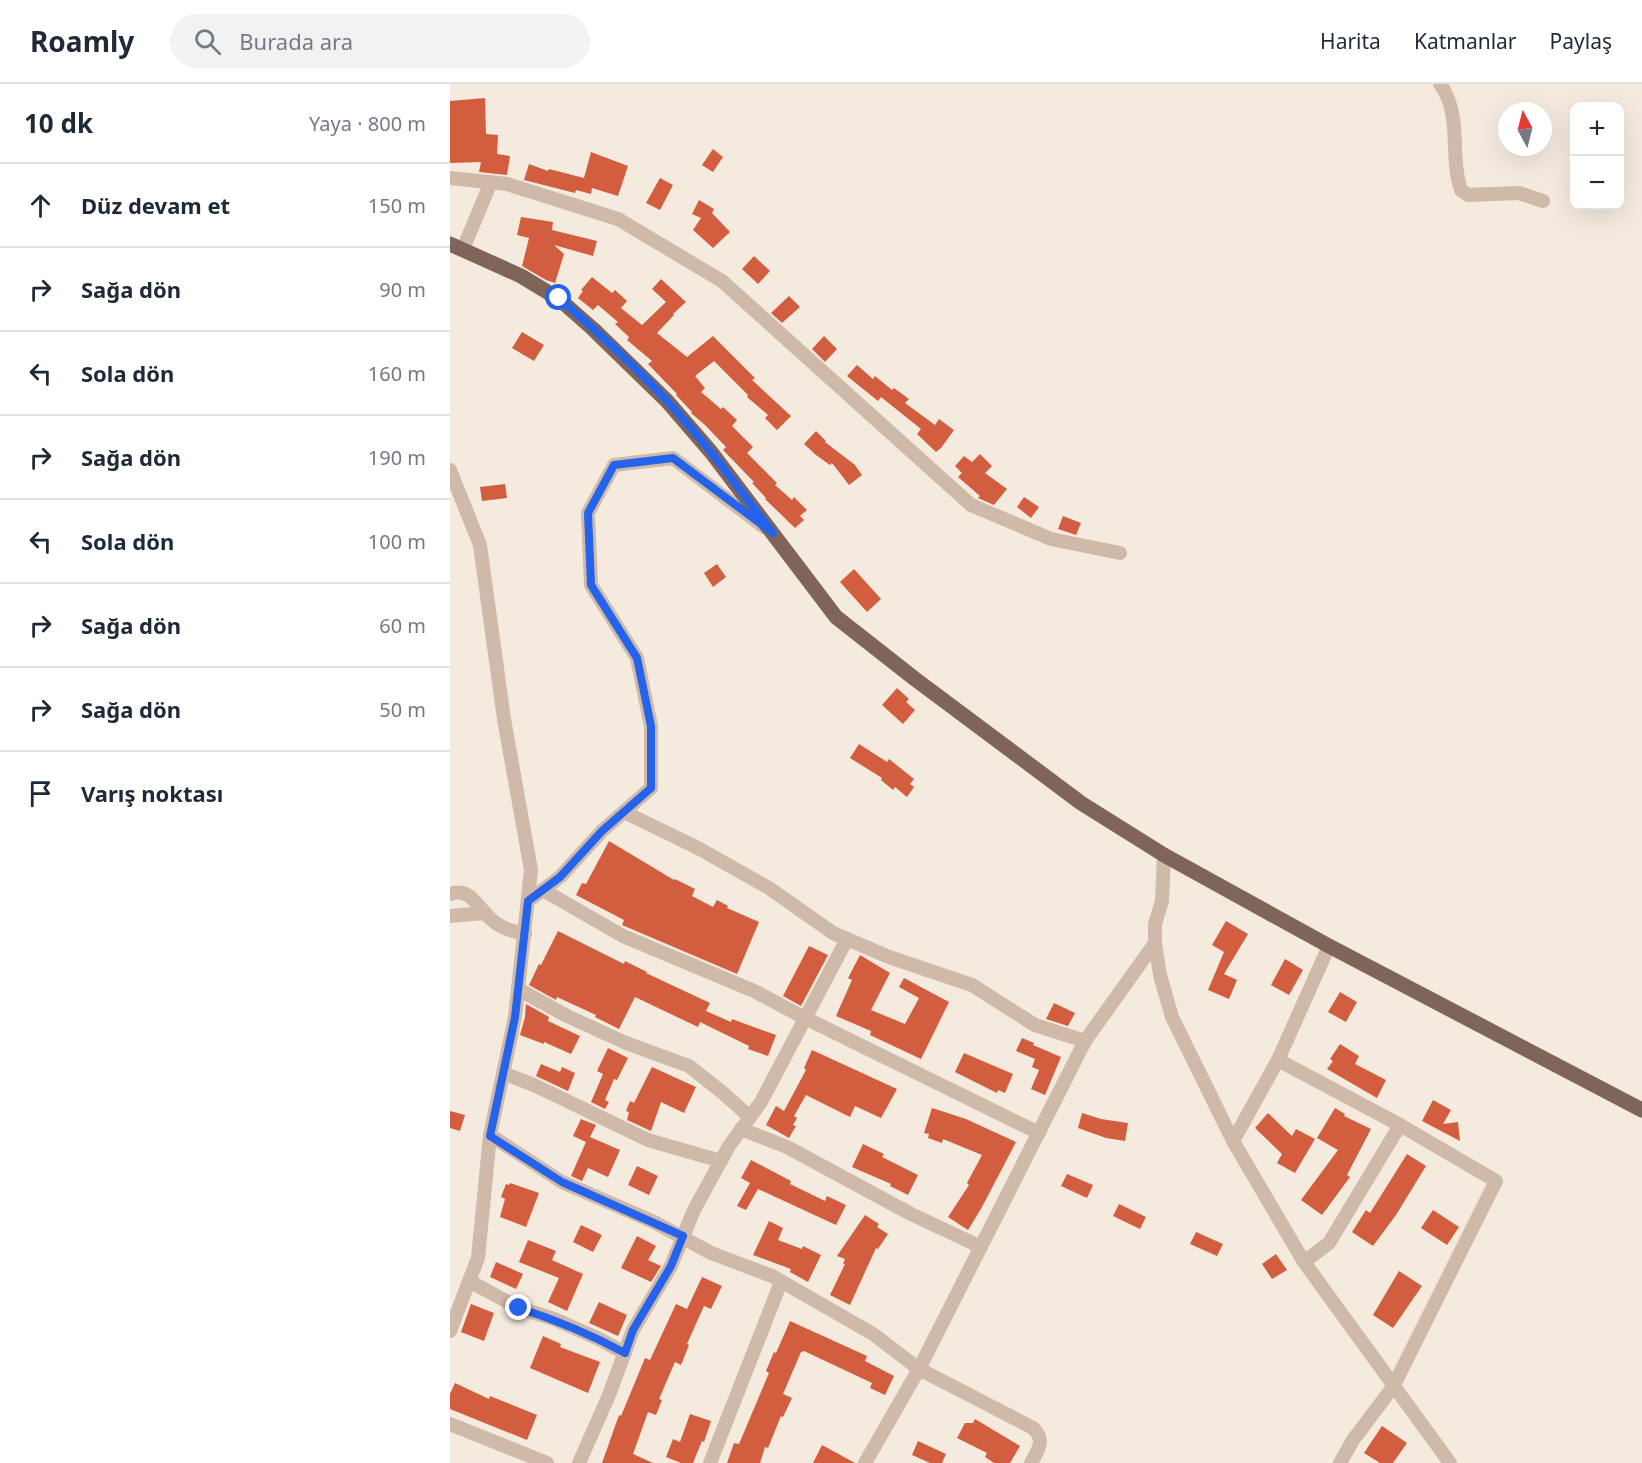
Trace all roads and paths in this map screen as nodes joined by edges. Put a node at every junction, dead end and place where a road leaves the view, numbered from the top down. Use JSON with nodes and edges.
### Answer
{"nodes":[{"id":1,"x":1440,"y":84,"type":"edge"},
{"id":2,"x":450,"y":178,"type":"edge"},
{"id":3,"x":491,"y":182,"type":"junction"},
{"id":4,"x":1543,"y":201,"type":"dead end"},
{"id":5,"x":456,"y":246,"type":"edge"},
{"id":6,"x":450,"y":470,"type":"edge"},
{"id":7,"x":773,"y":533,"type":"junction"},
{"id":8,"x":1120,"y":553,"type":"dead end"},
{"id":9,"x":624,"y":812,"type":"junction"},
{"id":10,"x":1164,"y":855,"type":"junction"},
{"id":11,"x":543,"y":890,"type":"junction"},
{"id":12,"x":450,"y":894,"type":"edge"},
{"id":13,"x":528,"y":901,"type":"junction"},
{"id":14,"x":485,"y":913,"type":"junction"},
{"id":15,"x":450,"y":916,"type":"edge"},
{"id":16,"x":525,"y":934,"type":"junction"},
{"id":17,"x":848,"y":939,"type":"junction"},
{"id":18,"x":1155,"y":944,"type":"junction"},
{"id":19,"x":1329,"y":946,"type":"junction"},
{"id":20,"x":519,"y":989,"type":"junction"},
{"id":21,"x":805,"y":1018,"type":"junction"},
{"id":22,"x":1085,"y":1041,"type":"junction"},
{"id":23,"x":1278,"y":1060,"type":"junction"},
{"id":24,"x":503,"y":1073,"type":"junction"},
{"id":25,"x":1642,"y":1110,"type":"edge"},
{"id":26,"x":750,"y":1117,"type":"junction"},
{"id":27,"x":1400,"y":1125,"type":"junction"},
{"id":28,"x":741,"y":1129,"type":"junction"},
{"id":29,"x":1039,"y":1133,"type":"junction"},
{"id":30,"x":490,"y":1136,"type":"junction"},
{"id":31,"x":1233,"y":1141,"type":"junction"},
{"id":32,"x":721,"y":1161,"type":"junction"},
{"id":33,"x":683,"y":1236,"type":"junction"},
{"id":34,"x":981,"y":1247,"type":"junction"},
{"id":35,"x":1304,"y":1262,"type":"junction"},
{"id":36,"x":469,"y":1281,"type":"junction"},
{"id":37,"x":781,"y":1282,"type":"junction"},
{"id":38,"x":450,"y":1331,"type":"edge"},
{"id":39,"x":625,"y":1353,"type":"junction"},
{"id":40,"x":919,"y":1369,"type":"junction"},
{"id":41,"x":1393,"y":1387,"type":"junction"},
{"id":42,"x":450,"y":1424,"type":"edge"},
{"id":43,"x":546,"y":1463,"type":"edge"},
{"id":44,"x":579,"y":1463,"type":"edge"},
{"id":45,"x":710,"y":1463,"type":"edge"},
{"id":46,"x":865,"y":1463,"type":"edge"},
{"id":47,"x":1031,"y":1463,"type":"edge"},
{"id":48,"x":1340,"y":1463,"type":"edge"},
{"id":49,"x":1450,"y":1463,"type":"edge"}],
"edges":[{"from":1,"to":4,"type":"street"},
{"from":2,"to":3,"type":"street"},
{"from":3,"to":5,"type":"street"},
{"from":3,"to":8,"type":"street"},
{"from":5,"to":7,"type":"main road"},
{"from":6,"to":13,"type":"street"},
{"from":7,"to":9,"type":"street"},
{"from":7,"to":10,"type":"main road"},
{"from":9,"to":11,"type":"street"},
{"from":9,"to":17,"type":"street"},
{"from":10,"to":18,"type":"street"},
{"from":10,"to":19,"type":"main road"},
{"from":11,"to":13,"type":"street"},
{"from":11,"to":21,"type":"street"},
{"from":12,"to":14,"type":"street"},
{"from":13,"to":16,"type":"street"},
{"from":14,"to":15,"type":"street"},
{"from":14,"to":16,"type":"street"},
{"from":16,"to":20,"type":"street"},
{"from":17,"to":21,"type":"street"},
{"from":17,"to":22,"type":"street"},
{"from":18,"to":22,"type":"street"},
{"from":18,"to":31,"type":"street"},
{"from":19,"to":23,"type":"street"},
{"from":19,"to":25,"type":"main road"},
{"from":20,"to":24,"type":"street"},
{"from":20,"to":26,"type":"street"},
{"from":21,"to":26,"type":"street"},
{"from":21,"to":29,"type":"street"},
{"from":22,"to":29,"type":"street"},
{"from":23,"to":27,"type":"street"},
{"from":23,"to":31,"type":"street"},
{"from":24,"to":30,"type":"street"},
{"from":24,"to":32,"type":"street"},
{"from":26,"to":28,"type":"street"},
{"from":27,"to":35,"type":"street"},
{"from":27,"to":41,"type":"street"},
{"from":28,"to":32,"type":"street"},
{"from":28,"to":34,"type":"street"},
{"from":29,"to":34,"type":"street"},
{"from":30,"to":33,"type":"street"},
{"from":30,"to":36,"type":"street"},
{"from":31,"to":35,"type":"street"},
{"from":32,"to":33,"type":"street"},
{"from":33,"to":37,"type":"street"},
{"from":33,"to":39,"type":"street"},
{"from":34,"to":40,"type":"street"},
{"from":35,"to":41,"type":"street"},
{"from":36,"to":38,"type":"street"},
{"from":36,"to":39,"type":"street"},
{"from":37,"to":40,"type":"street"},
{"from":37,"to":45,"type":"street"},
{"from":39,"to":44,"type":"street"},
{"from":40,"to":46,"type":"street"},
{"from":40,"to":47,"type":"street"},
{"from":41,"to":48,"type":"street"},
{"from":41,"to":49,"type":"street"},
{"from":42,"to":43,"type":"street"}]}
